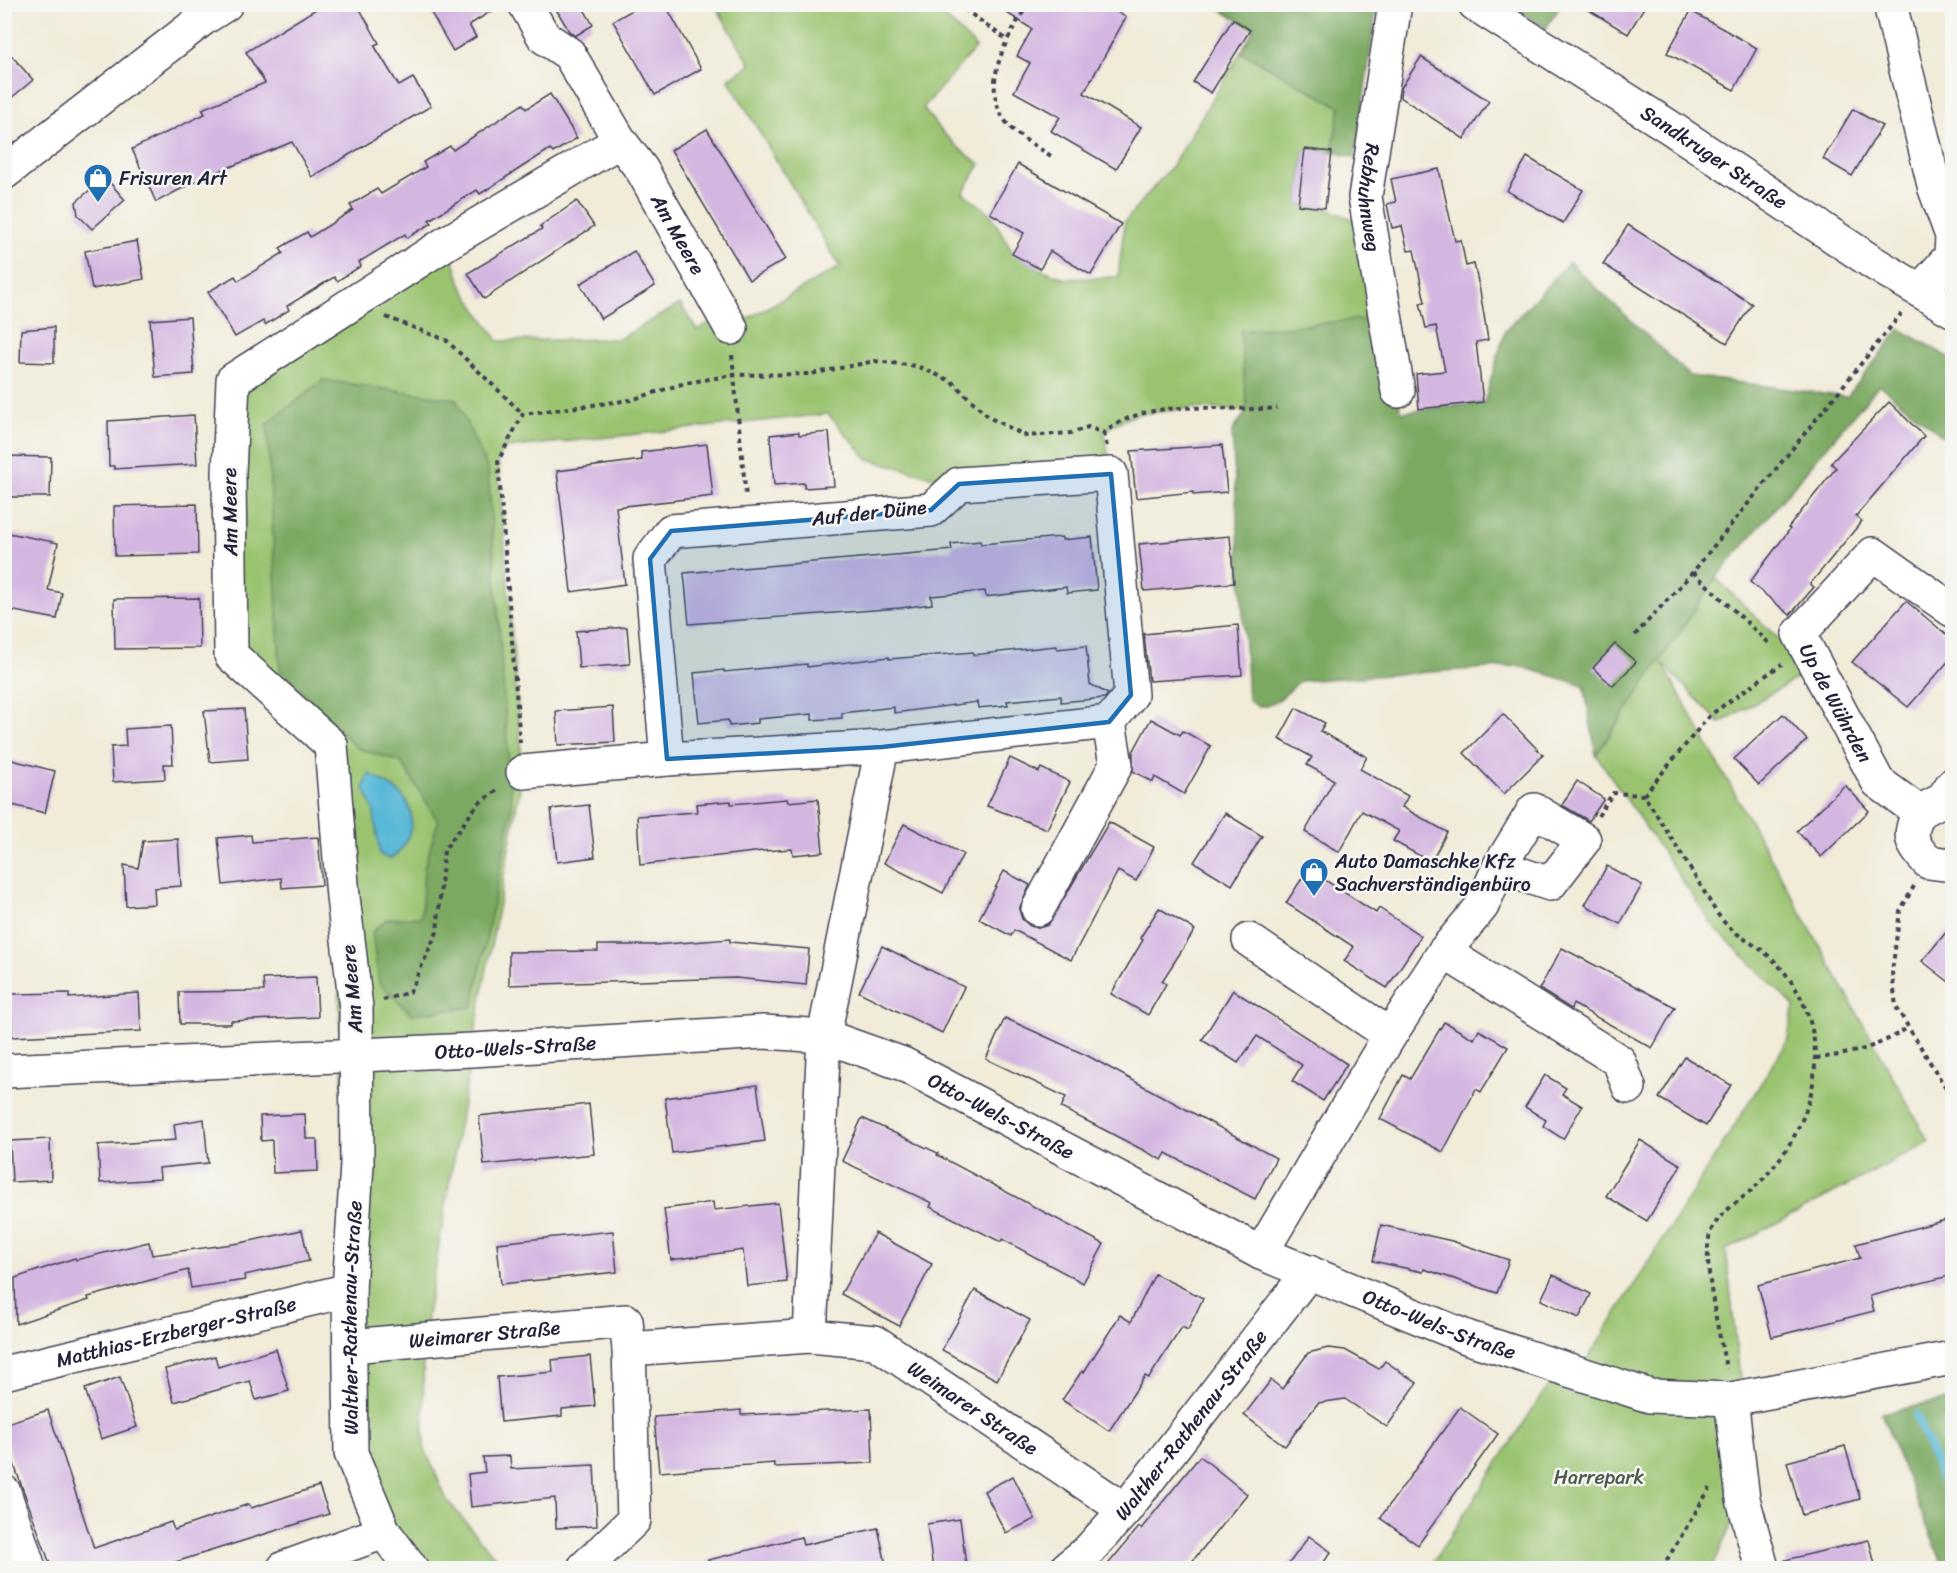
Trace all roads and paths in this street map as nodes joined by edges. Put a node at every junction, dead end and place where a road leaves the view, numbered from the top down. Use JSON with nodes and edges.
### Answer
{"nodes":[{"id":1,"x":226,"y":4,"type":"edge"},
{"id":2,"x":525,"y":4,"type":"edge"},
{"id":3,"x":957,"y":4,"type":"edge"},
{"id":4,"x":1028,"y":4,"type":"edge"},
{"id":5,"x":1395,"y":4,"type":"edge"},
{"id":6,"x":1475,"y":4,"type":"edge"},
{"id":7,"x":1890,"y":4,"type":"edge"},
{"id":8,"x":1006,"y":39,"type":"junction"},
{"id":9,"x":620,"y":141,"type":"junction"},
{"id":10,"x":1051,"y":156,"type":"dead end"},
{"id":11,"x":4,"y":172,"type":"edge"},
{"id":12,"x":371,"y":291,"type":"junction"},
{"id":13,"x":1920,"y":291,"type":"junction"},
{"id":14,"x":1953,"y":310,"type":"edge"},
{"id":15,"x":731,"y":328,"type":"joint"},
{"id":16,"x":1398,"y":391,"type":"dead end"},
{"id":17,"x":524,"y":414,"type":"dead end"},
{"id":18,"x":750,"y":525,"type":"junction"},
{"id":19,"x":1693,"y":572,"type":"junction"},
{"id":20,"x":1953,"y":610,"type":"edge"},
{"id":21,"x":1635,"y":635,"type":"dead end"},
{"id":22,"x":1773,"y":647,"type":"dead end"},
{"id":23,"x":1778,"y":656,"type":"dead end"},
{"id":24,"x":1109,"y":722,"type":"junction"},
{"id":25,"x":882,"y":747,"type":"junction"},
{"id":26,"x":667,"y":759,"type":"junction"},
{"id":27,"x":523,"y":772,"type":"dead end"},
{"id":28,"x":1644,"y":795,"type":"junction"},
{"id":29,"x":1942,"y":800,"type":"edge"},
{"id":30,"x":1584,"y":840,"type":"junction"},
{"id":31,"x":1940,"y":863,"type":"edge"},
{"id":32,"x":1499,"y":867,"type":"junction"},
{"id":33,"x":1038,"y":909,"type":"dead end"},
{"id":34,"x":1249,"y":940,"type":"dead end"},
{"id":35,"x":1444,"y":952,"type":"junction"},
{"id":36,"x":1907,"y":1028,"type":"junction"},
{"id":37,"x":1390,"y":1035,"type":"junction"},
{"id":38,"x":824,"y":1036,"type":"junction"},
{"id":39,"x":357,"y":1053,"type":"junction"},
{"id":40,"x":1816,"y":1059,"type":"junction"},
{"id":41,"x":4,"y":1071,"type":"edge"},
{"id":42,"x":1629,"y":1087,"type":"dead end"},
{"id":43,"x":1953,"y":1098,"type":"edge"},
{"id":44,"x":1262,"y":1253,"type":"junction"},
{"id":45,"x":1309,"y":1272,"type":"junction"},
{"id":46,"x":349,"y":1290,"type":"junction"},
{"id":47,"x":810,"y":1336,"type":"junction"},
{"id":48,"x":351,"y":1346,"type":"junction"},
{"id":49,"x":629,"y":1349,"type":"junction"},
{"id":50,"x":1953,"y":1358,"type":"edge"},
{"id":51,"x":4,"y":1372,"type":"edge"},
{"id":52,"x":1731,"y":1399,"type":"junction"},
{"id":53,"x":1711,"y":1487,"type":"dead end"},
{"id":54,"x":4,"y":1492,"type":"edge"},
{"id":55,"x":1125,"y":1510,"type":"junction"},
{"id":56,"x":384,"y":1532,"type":"junction"},
{"id":57,"x":29,"y":1569,"type":"edge"},
{"id":58,"x":284,"y":1569,"type":"edge"},
{"id":59,"x":411,"y":1569,"type":"edge"},
{"id":60,"x":584,"y":1569,"type":"edge"},
{"id":61,"x":1067,"y":1569,"type":"edge"},
{"id":62,"x":1662,"y":1569,"type":"edge"},
{"id":63,"x":1762,"y":1569,"type":"edge"}],
"edges":[{"from":1,"to":11,"type":"street"},
{"from":2,"to":9,"type":"street","name":"Am Meere"},
{"from":3,"to":8,"type":"path"},
{"from":4,"to":8,"type":"path"},
{"from":5,"to":16,"type":"street","name":"Rebhuhnweg"},
{"from":6,"to":13,"type":"street","name":"Sandkruger Straße"},
{"from":7,"to":13,"type":"street"},
{"from":8,"to":10,"type":"path"},
{"from":9,"to":12,"type":"street","name":"Am Meere"},
{"from":9,"to":15,"type":"street","name":"Am Meere"},
{"from":12,"to":17,"type":"path"},
{"from":12,"to":39,"type":"street","name":"Am Meere"},
{"from":13,"to":14,"type":"street","name":"Sandkruger Straße"},
{"from":13,"to":19,"type":"path"},
{"from":15,"to":18,"type":"path"},
{"from":18,"to":24,"type":"street","name":"Auf der Düne"},
{"from":18,"to":26,"type":"street","name":"Auf der Düne"},
{"from":19,"to":21,"type":"path"},
{"from":19,"to":22,"type":"path"},
{"from":20,"to":29,"type":"street","name":"Up de Wührden"},
{"from":23,"to":28,"type":"path"},
{"from":24,"to":25,"type":"street"},
{"from":24,"to":33,"type":"street"},
{"from":25,"to":26,"type":"street"},
{"from":25,"to":38,"type":"street"},
{"from":26,"to":27,"type":"street"},
{"from":28,"to":30,"type":"path"},
{"from":28,"to":40,"type":"path"},
{"from":29,"to":31,"type":"street","name":"Up de Wührden"},
{"from":30,"to":32,"type":"street"},
{"from":30,"to":32,"type":"street"},
{"from":31,"to":36,"type":"path"},
{"from":32,"to":35,"type":"street"},
{"from":34,"to":37,"type":"street"},
{"from":35,"to":37,"type":"street"},
{"from":35,"to":42,"type":"street"},
{"from":36,"to":40,"type":"path"},
{"from":36,"to":43,"type":"path"},
{"from":37,"to":44,"type":"street"},
{"from":38,"to":39,"type":"street","name":"Otto-Wels-Straße"},
{"from":38,"to":44,"type":"street","name":"Otto-Wels-Straße"},
{"from":38,"to":47,"type":"street"},
{"from":39,"to":41,"type":"street","name":"Otto-Wels-Straße"},
{"from":39,"to":46,"type":"street","name":"Walther-Rathenau-Straße"},
{"from":40,"to":52,"type":"path"},
{"from":44,"to":45,"type":"street","name":"Otto-Wels-Straße"},
{"from":45,"to":52,"type":"street","name":"Otto-Wels-Straße"},
{"from":45,"to":55,"type":"street","name":"Walther-Rathenau-Straße"},
{"from":46,"to":48,"type":"street","name":"Walther-Rathenau-Straße"},
{"from":46,"to":51,"type":"street","name":"Matthias-Erzberger-Straße"},
{"from":47,"to":49,"type":"street","name":"Weimarer Straße"},
{"from":47,"to":55,"type":"street","name":"Weimarer Straße"},
{"from":48,"to":49,"type":"street","name":"Weimarer Straße"},
{"from":48,"to":56,"type":"street","name":"Walther-Rathenau-Straße"},
{"from":49,"to":60,"type":"street","name":"Weimarer Straße"},
{"from":50,"to":52,"type":"street","name":"Otto-Wels-Straße"},
{"from":52,"to":63,"type":"street"},
{"from":53,"to":62,"type":"path"},
{"from":54,"to":57,"type":"street"},
{"from":55,"to":61,"type":"street","name":"Walther-Rathenau-Straße"},
{"from":56,"to":58,"type":"street"},
{"from":56,"to":59,"type":"street","name":"Walther-Rathenau-Straße"}]}
